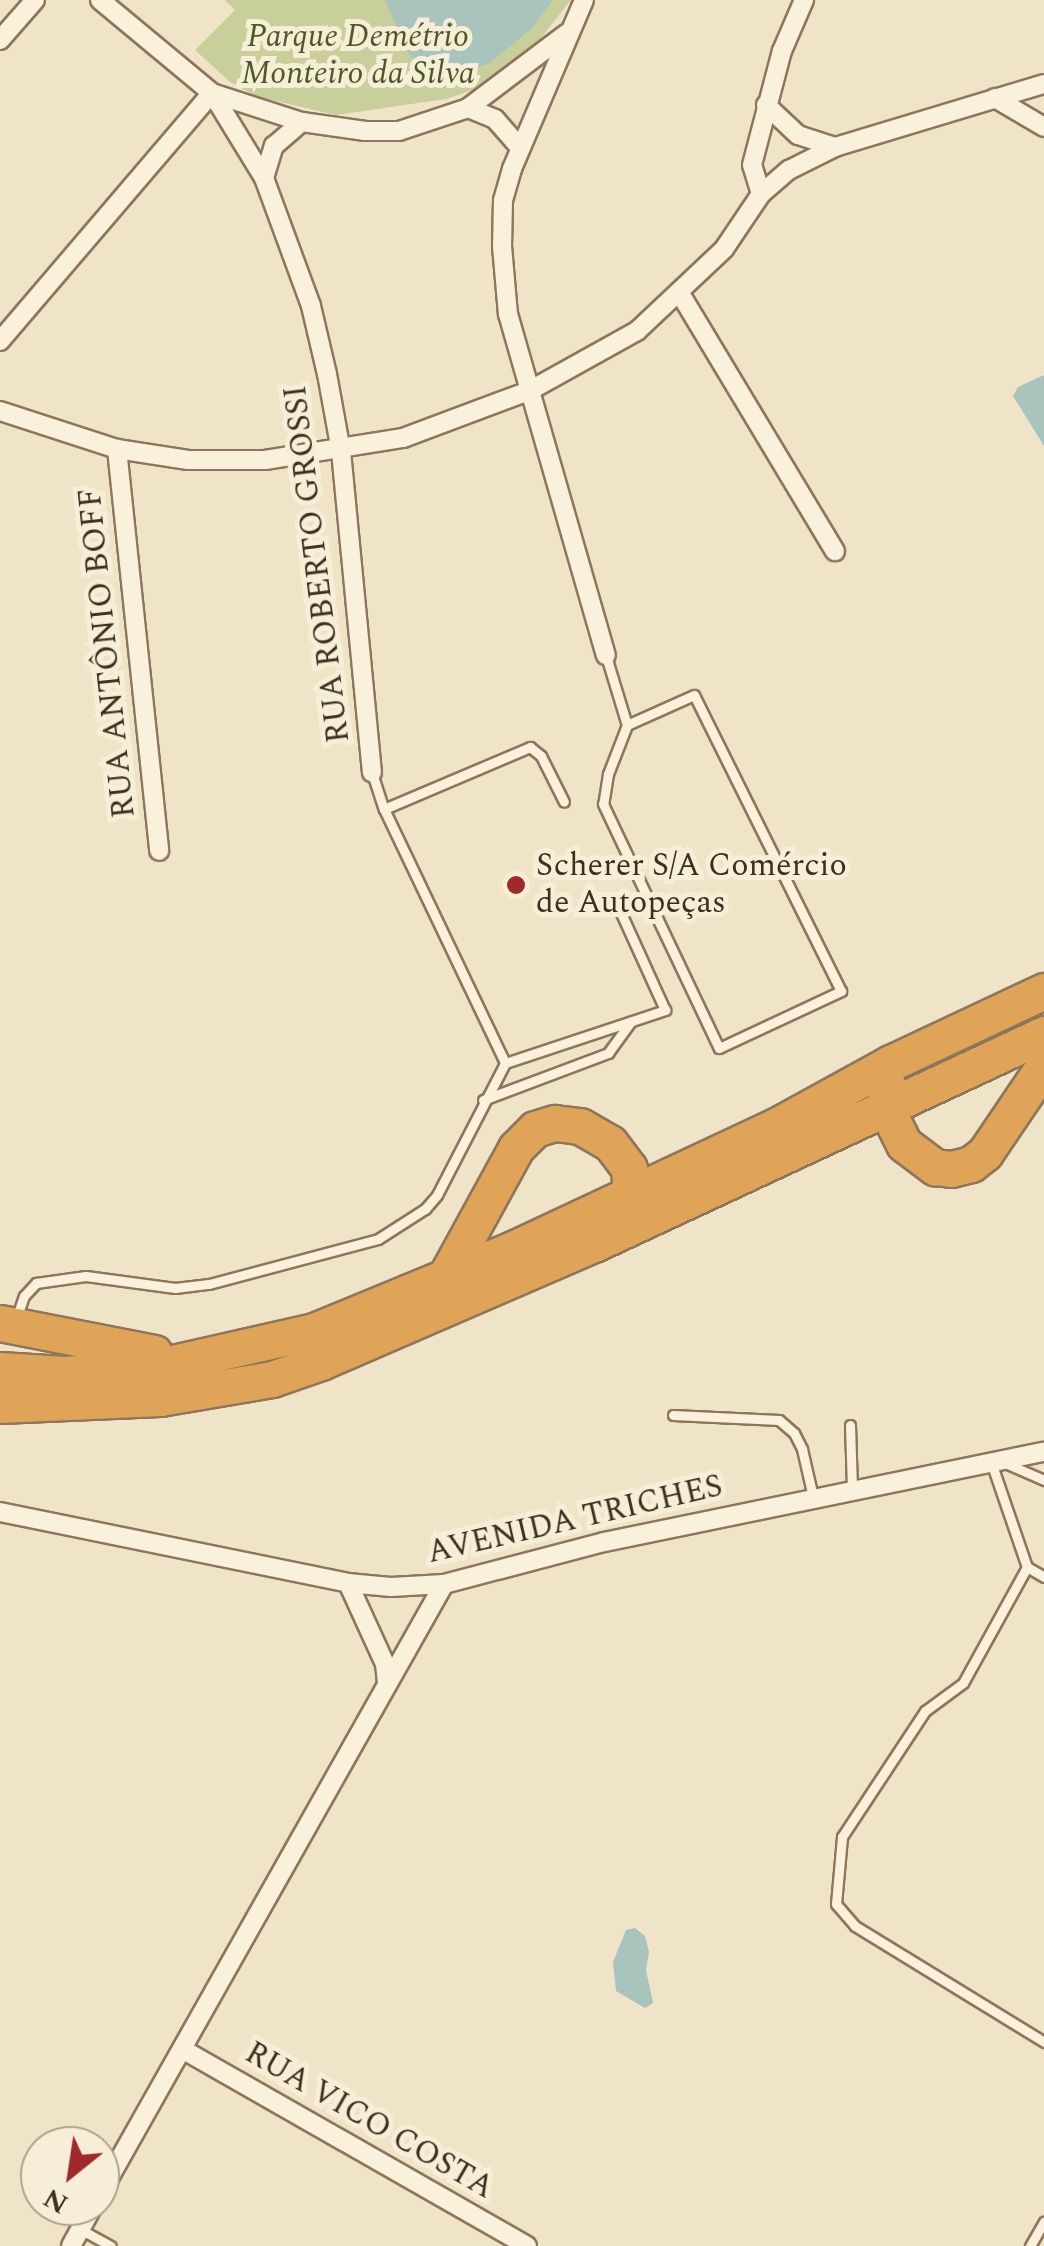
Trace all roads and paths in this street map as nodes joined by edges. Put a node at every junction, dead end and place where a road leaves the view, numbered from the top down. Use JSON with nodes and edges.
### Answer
{"nodes":[{"id":1,"x":36,"y":0,"type":"edge"},
{"id":2,"x":100,"y":0,"type":"edge"},
{"id":3,"x":584,"y":0,"type":"edge"},
{"id":4,"x":804,"y":0,"type":"edge"},
{"id":5,"x":570,"y":30,"type":"junction"},
{"id":6,"x":0,"y":40,"type":"edge"},
{"id":7,"x":1044,"y":84,"type":"edge"},
{"id":8,"x":212,"y":93,"type":"junction"},
{"id":9,"x":995,"y":98,"type":"junction"},
{"id":10,"x":766,"y":105,"type":"junction"},
{"id":11,"x":468,"y":108,"type":"junction"},
{"id":12,"x":302,"y":122,"type":"junction"},
{"id":13,"x":1044,"y":127,"type":"edge"},
{"id":14,"x":835,"y":147,"type":"junction"},
{"id":15,"x":520,"y":148,"type":"junction"},
{"id":16,"x":264,"y":178,"type":"junction"},
{"id":17,"x":761,"y":194,"type":"junction"},
{"id":18,"x":680,"y":295,"type":"junction"},
{"id":19,"x":0,"y":342,"type":"edge"},
{"id":20,"x":529,"y":390,"type":"junction"},
{"id":21,"x":0,"y":411,"type":"edge"},
{"id":22,"x":117,"y":449,"type":"junction"},
{"id":23,"x":340,"y":451,"type":"junction"},
{"id":24,"x":835,"y":551,"type":"dead end"},
{"id":25,"x":606,"y":655,"type":"joint"},
{"id":26,"x":627,"y":724,"type":"junction"},
{"id":27,"x":372,"y":773,"type":"joint"},
{"id":28,"x":564,"y":802,"type":"dead end"},
{"id":29,"x":384,"y":809,"type":"junction"},
{"id":30,"x":160,"y":851,"type":"dead end"},
{"id":31,"x":615,"y":900,"type":"dead end"},
{"id":32,"x":1044,"y":991,"type":"edge"},
{"id":33,"x":631,"y":1021,"type":"junction"},
{"id":34,"x":1044,"y":1034,"type":"edge"},
{"id":35,"x":891,"y":1063,"type":"junction"},
{"id":36,"x":505,"y":1064,"type":"junction"},
{"id":37,"x":1044,"y":1066,"type":"edge"},
{"id":38,"x":483,"y":1100,"type":"junction"},
{"id":39,"x":886,"y":1106,"type":"junction"},
{"id":40,"x":631,"y":1194,"type":"junction"},
{"id":41,"x":594,"y":1244,"type":"junction"},
{"id":42,"x":446,"y":1276,"type":"junction"},
{"id":43,"x":7,"y":1325,"type":"edge"},
{"id":44,"x":194,"y":1358,"type":"junction"},
{"id":45,"x":0,"y":1370,"type":"edge"},
{"id":46,"x":0,"y":1405,"type":"edge"},
{"id":47,"x":673,"y":1415,"type":"dead end"},
{"id":48,"x":850,"y":1425,"type":"dead end"},
{"id":49,"x":1044,"y":1452,"type":"edge"},
{"id":50,"x":996,"y":1461,"type":"junction"},
{"id":51,"x":1044,"y":1480,"type":"edge"},
{"id":52,"x":852,"y":1489,"type":"junction"},
{"id":53,"x":814,"y":1497,"type":"junction"},
{"id":54,"x":0,"y":1512,"type":"edge"},
{"id":55,"x":1026,"y":1567,"type":"junction"},
{"id":56,"x":1044,"y":1577,"type":"edge"},
{"id":57,"x":348,"y":1583,"type":"junction"},
{"id":58,"x":444,"y":1584,"type":"junction"},
{"id":59,"x":387,"y":1685,"type":"junction"},
{"id":60,"x":1044,"y":2042,"type":"edge"},
{"id":61,"x":182,"y":2049,"type":"junction"},
{"id":62,"x":120,"y":2159,"type":"edge"},
{"id":63,"x":1044,"y":2222,"type":"edge"},
{"id":64,"x":76,"y":2238,"type":"edge"},
{"id":65,"x":111,"y":2246,"type":"edge"},
{"id":66,"x":527,"y":2246,"type":"edge"},
{"id":67,"x":1030,"y":2246,"type":"edge"}],
"edges":[{"from":1,"to":6,"type":"street"},
{"from":2,"to":8,"type":"street"},
{"from":3,"to":5,"type":"street"},
{"from":4,"to":10,"type":"street"},
{"from":5,"to":11,"type":"street"},
{"from":5,"to":15,"type":"street"},
{"from":7,"to":9,"type":"street"},
{"from":8,"to":12,"type":"street"},
{"from":8,"to":16,"type":"street","name":"RUA ROBERTO GROSSI"},
{"from":8,"to":19,"type":"street"},
{"from":9,"to":13,"type":"street"},
{"from":9,"to":14,"type":"street"},
{"from":10,"to":14,"type":"street"},
{"from":10,"to":17,"type":"street"},
{"from":11,"to":12,"type":"street"},
{"from":11,"to":15,"type":"street"},
{"from":12,"to":16,"type":"street"},
{"from":14,"to":17,"type":"street"},
{"from":15,"to":20,"type":"street"},
{"from":16,"to":23,"type":"street","name":"RUA ROBERTO GROSSI"},
{"from":17,"to":18,"type":"street"},
{"from":18,"to":20,"type":"street"},
{"from":18,"to":24,"type":"street"},
{"from":20,"to":23,"type":"street"},
{"from":20,"to":25,"type":"street"},
{"from":21,"to":22,"type":"street"},
{"from":22,"to":23,"type":"street"},
{"from":22,"to":30,"type":"street","name":"RUA ANTÔNIO BOFF"},
{"from":23,"to":27,"type":"street","name":"RUA ROBERTO GROSSI"},
{"from":25,"to":26,"type":"lane"},
{"from":26,"to":26,"type":"lane"},
{"from":27,"to":29,"type":"lane"},
{"from":28,"to":29,"type":"lane"},
{"from":29,"to":36,"type":"lane"},
{"from":31,"to":33,"type":"lane"},
{"from":32,"to":35,"type":"highway"},
{"from":33,"to":36,"type":"lane"},
{"from":33,"to":38,"type":"lane"},
{"from":34,"to":39,"type":"highway"},
{"from":35,"to":39,"type":"highway"},
{"from":35,"to":40,"type":"highway"},
{"from":36,"to":38,"type":"lane"},
{"from":37,"to":39,"type":"highway"},
{"from":38,"to":43,"type":"lane"},
{"from":39,"to":41,"type":"highway"},
{"from":40,"to":41,"type":"highway"},
{"from":40,"to":42,"type":"highway"},
{"from":40,"to":42,"type":"highway"},
{"from":41,"to":46,"type":"highway"},
{"from":42,"to":44,"type":"highway"},
{"from":43,"to":44,"type":"highway"},
{"from":44,"to":45,"type":"highway"},
{"from":47,"to":53,"type":"lane"},
{"from":48,"to":52,"type":"lane"},
{"from":49,"to":50,"type":"street","name":"AVENIDA TRICHES"},
{"from":50,"to":51,"type":"lane"},
{"from":50,"to":52,"type":"street","name":"AVENIDA TRICHES"},
{"from":50,"to":55,"type":"lane"},
{"from":52,"to":53,"type":"street","name":"AVENIDA TRICHES"},
{"from":53,"to":58,"type":"street","name":"AVENIDA TRICHES"},
{"from":54,"to":57,"type":"street","name":"AVENIDA TRICHES"},
{"from":55,"to":56,"type":"lane"},
{"from":55,"to":60,"type":"lane"},
{"from":57,"to":58,"type":"street","name":"AVENIDA TRICHES"},
{"from":57,"to":59,"type":"street"},
{"from":58,"to":59,"type":"street"},
{"from":59,"to":61,"type":"street"},
{"from":61,"to":62,"type":"street"},
{"from":61,"to":66,"type":"street","name":"RUA VICO COSTA"},
{"from":63,"to":67,"type":"lane"},
{"from":64,"to":65,"type":"lane"}]}
